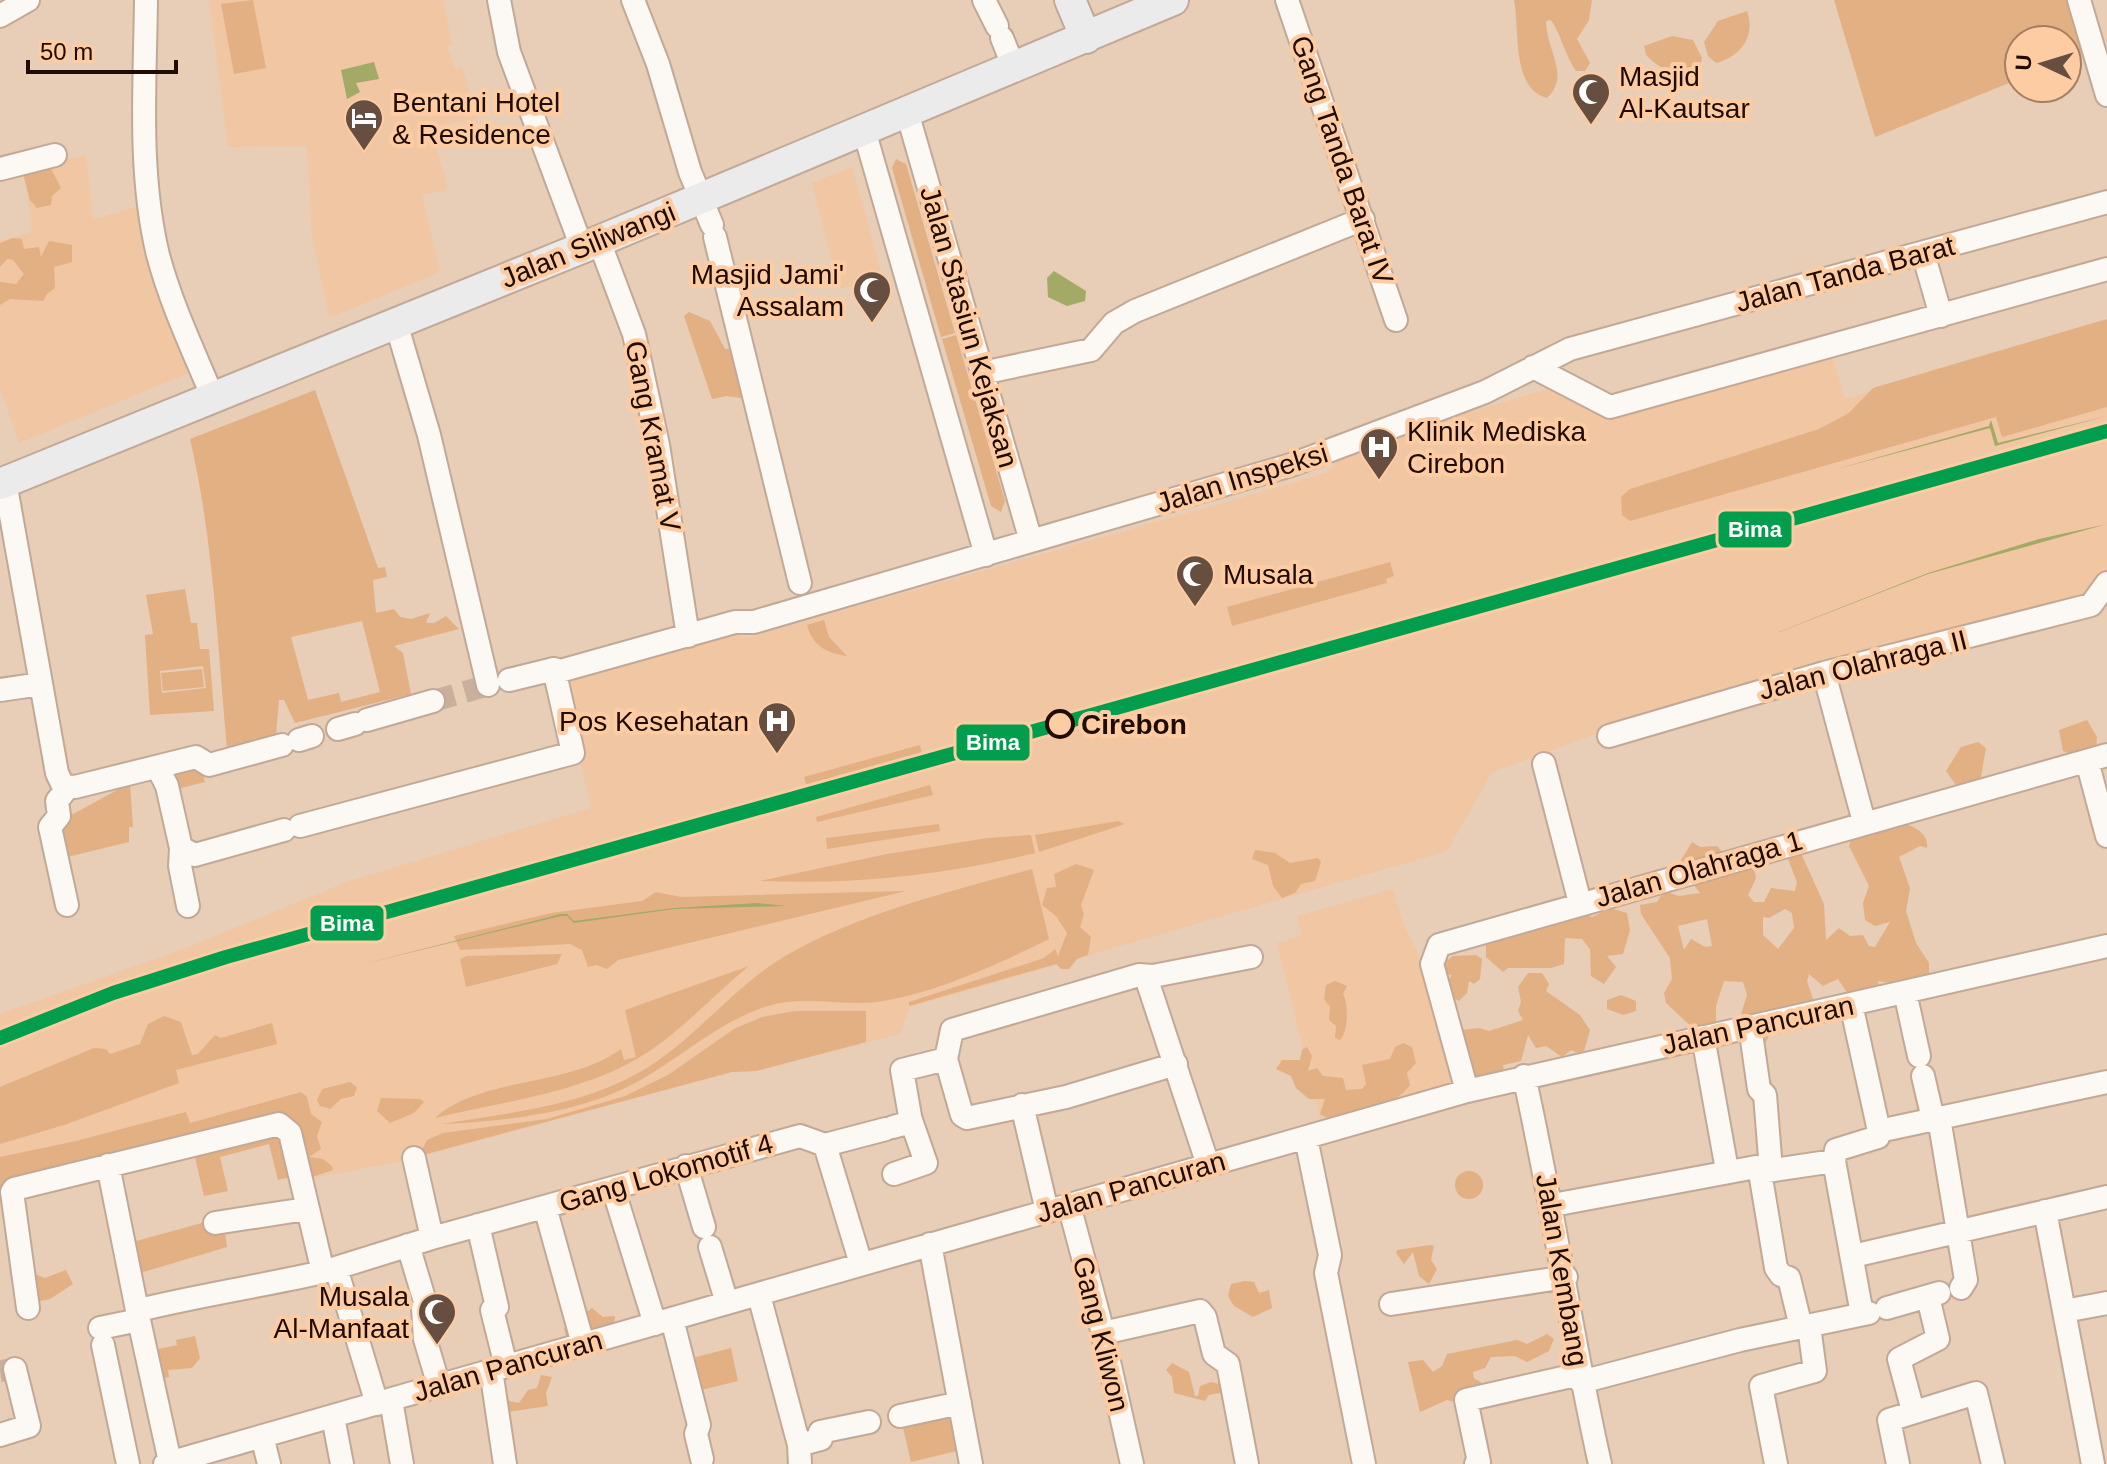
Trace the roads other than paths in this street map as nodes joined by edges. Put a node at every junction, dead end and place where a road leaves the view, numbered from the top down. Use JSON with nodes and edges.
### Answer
{"nodes":[{"id":1,"x":28,"y":0,"type":"edge"},
{"id":2,"x":146,"y":0,"type":"edge"},
{"id":3,"x":499,"y":0,"type":"edge"},
{"id":4,"x":633,"y":0,"type":"edge"},
{"id":5,"x":984,"y":0,"type":"edge"},
{"id":6,"x":1070,"y":0,"type":"edge"},
{"id":7,"x":1173,"y":0,"type":"edge"},
{"id":8,"x":1287,"y":0,"type":"edge"},
{"id":9,"x":2079,"y":0,"type":"edge"},
{"id":10,"x":0,"y":16,"type":"edge"},
{"id":11,"x":1086,"y":38,"type":"junction"},
{"id":12,"x":1014,"y":68,"type":"junction"},
{"id":13,"x":2107,"y":95,"type":"edge"},
{"id":14,"x":907,"y":112,"type":"junction"},
{"id":15,"x":864,"y":130,"type":"junction"},
{"id":16,"x":55,"y":155,"type":"dead end"},
{"id":17,"x":0,"y":169,"type":"edge"},
{"id":18,"x":2107,"y":202,"type":"edge"},
{"id":19,"x":1363,"y":219,"type":"junction"},
{"id":20,"x":709,"y":220,"type":"junction"},
{"id":21,"x":590,"y":244,"type":"junction"},
{"id":22,"x":1923,"y":253,"type":"junction"},
{"id":23,"x":2107,"y":269,"type":"edge"},
{"id":24,"x":1941,"y":316,"type":"junction"},
{"id":25,"x":1396,"y":320,"type":"dead end"},
{"id":26,"x":396,"y":323,"type":"junction"},
{"id":27,"x":1582,"y":346,"type":"joint"},
{"id":28,"x":1533,"y":367,"type":"junction"},
{"id":29,"x":982,"y":373,"type":"junction"},
{"id":30,"x":213,"y":398,"type":"junction"},
{"id":31,"x":2,"y":483,"type":"edge"},
{"id":32,"x":1031,"y":541,"type":"junction"},
{"id":33,"x":986,"y":555,"type":"junction"},
{"id":34,"x":2107,"y":583,"type":"edge"},
{"id":35,"x":803,"y":596,"type":"junction"},
{"id":36,"x":688,"y":636,"type":"junction"},
{"id":37,"x":554,"y":669,"type":"junction"},
{"id":38,"x":1824,"y":673,"type":"junction"},
{"id":39,"x":41,"y":684,"type":"junction"},
{"id":40,"x":0,"y":690,"type":"edge"},
{"id":41,"x":433,"y":701,"type":"tunnel mouth"},
{"id":42,"x":353,"y":724,"type":"dead end"},
{"id":43,"x":1609,"y":736,"type":"dead end"},
{"id":44,"x":298,"y":741,"type":"dead end"},
{"id":45,"x":2097,"y":758,"type":"edge"},
{"id":46,"x":1544,"y":764,"type":"dead end"},
{"id":47,"x":158,"y":768,"type":"junction"},
{"id":48,"x":64,"y":784,"type":"junction"},
{"id":49,"x":1864,"y":822,"type":"junction"},
{"id":50,"x":2107,"y":836,"type":"edge"},
{"id":51,"x":181,"y":848,"type":"junction"},
{"id":52,"x":1580,"y":903,"type":"junction"},
{"id":53,"x":67,"y":905,"type":"dead end"},
{"id":54,"x":188,"y":906,"type":"dead end"},
{"id":55,"x":2107,"y":946,"type":"edge"},
{"id":56,"x":1251,"y":957,"type":"dead end"},
{"id":57,"x":1146,"y":977,"type":"junction"},
{"id":58,"x":1905,"y":992,"type":"junction"},
{"id":59,"x":1851,"y":1004,"type":"junction"},
{"id":60,"x":1750,"y":1026,"type":"junction"},
{"id":61,"x":1703,"y":1037,"type":"junction"},
{"id":62,"x":946,"y":1059,"type":"junction"},
{"id":63,"x":1176,"y":1064,"type":"junction"},
{"id":64,"x":1524,"y":1076,"type":"junction"},
{"id":65,"x":2107,"y":1082,"type":"edge"},
{"id":66,"x":1467,"y":1091,"type":"junction"},
{"id":67,"x":1022,"y":1105,"type":"junction"},
{"id":68,"x":1936,"y":1118,"type":"junction"},
{"id":69,"x":897,"y":1126,"type":"junction"},
{"id":70,"x":1879,"y":1131,"type":"junction"},
{"id":71,"x":1306,"y":1138,"type":"junction"},
{"id":72,"x":825,"y":1145,"type":"junction"},
{"id":73,"x":414,"y":1158,"type":"dead end"},
{"id":74,"x":1834,"y":1161,"type":"junction"},
{"id":75,"x":108,"y":1165,"type":"junction"},
{"id":76,"x":1208,"y":1165,"type":"junction"},
{"id":77,"x":686,"y":1166,"type":"junction"},
{"id":78,"x":1727,"y":1170,"type":"junction"},
{"id":79,"x":1766,"y":1171,"type":"junction"},
{"id":80,"x":894,"y":1174,"type":"dead end"},
{"id":81,"x":613,"y":1188,"type":"junction"},
{"id":82,"x":2107,"y":1197,"type":"edge"},
{"id":83,"x":6,"y":1204,"type":"edge"},
{"id":84,"x":1553,"y":1205,"type":"junction"},
{"id":85,"x":545,"y":1207,"type":"junction"},
{"id":86,"x":1058,"y":1208,"type":"junction"},
{"id":87,"x":306,"y":1209,"type":"junction"},
{"id":88,"x":2045,"y":1211,"type":"junction"},
{"id":89,"x":215,"y":1223,"type":"dead end"},
{"id":90,"x":478,"y":1225,"type":"junction"},
{"id":91,"x":1957,"y":1233,"type":"junction"},
{"id":92,"x":432,"y":1238,"type":"junction"},
{"id":93,"x":930,"y":1244,"type":"junction"},
{"id":94,"x":408,"y":1245,"type":"junction"},
{"id":95,"x":1853,"y":1256,"type":"junction"},
{"id":96,"x":861,"y":1264,"type":"junction"},
{"id":97,"x":329,"y":1270,"type":"junction"},
{"id":98,"x":1566,"y":1277,"type":"junction"},
{"id":99,"x":1944,"y":1292,"type":"junction"},
{"id":100,"x":759,"y":1295,"type":"junction"},
{"id":101,"x":727,"y":1303,"type":"junction"},
{"id":102,"x":2107,"y":1303,"type":"edge"},
{"id":103,"x":1391,"y":1304,"type":"dead end"},
{"id":104,"x":28,"y":1308,"type":"dead end"},
{"id":105,"x":2064,"y":1311,"type":"junction"},
{"id":106,"x":1873,"y":1312,"type":"junction"},
{"id":107,"x":139,"y":1315,"type":"junction"},
{"id":108,"x":663,"y":1321,"type":"junction"},
{"id":109,"x":1805,"y":1327,"type":"junction"},
{"id":110,"x":1103,"y":1333,"type":"junction"},
{"id":111,"x":583,"y":1344,"type":"junction"},
{"id":112,"x":499,"y":1368,"type":"junction"},
{"id":113,"x":15,"y":1369,"type":"dead end"},
{"id":114,"x":1581,"y":1378,"type":"junction"},
{"id":115,"x":439,"y":1386,"type":"junction"},
{"id":116,"x":384,"y":1402,"type":"junction"},
{"id":117,"x":960,"y":1403,"type":"junction"},
{"id":118,"x":1913,"y":1411,"type":"junction"},
{"id":119,"x":333,"y":1417,"type":"junction"},
{"id":120,"x":0,"y":1435,"type":"edge"},
{"id":121,"x":262,"y":1436,"type":"junction"},
{"id":122,"x":799,"y":1454,"type":"edge"},
{"id":123,"x":702,"y":1459,"type":"dead end"},
{"id":124,"x":2107,"y":1461,"type":"edge"},
{"id":125,"x":167,"y":1463,"type":"edge"},
{"id":126,"x":128,"y":1464,"type":"edge"},
{"id":127,"x":269,"y":1464,"type":"edge"},
{"id":128,"x":342,"y":1464,"type":"edge"},
{"id":129,"x":402,"y":1464,"type":"edge"},
{"id":130,"x":505,"y":1464,"type":"edge"},
{"id":131,"x":971,"y":1464,"type":"edge"},
{"id":132,"x":1132,"y":1464,"type":"edge"},
{"id":133,"x":1247,"y":1464,"type":"edge"},
{"id":134,"x":1364,"y":1464,"type":"edge"},
{"id":135,"x":1476,"y":1464,"type":"edge"},
{"id":136,"x":1600,"y":1464,"type":"edge"},
{"id":137,"x":1776,"y":1464,"type":"edge"},
{"id":138,"x":1898,"y":1464,"type":"edge"},
{"id":139,"x":1993,"y":1464,"type":"edge"},
{"id":140,"x":2096,"y":1464,"type":"edge"}],
"edges":[{"from":1,"to":10,"type":"street"},
{"from":2,"to":30,"type":"street"},
{"from":3,"to":21,"type":"street","name":"Gang Kramat V"},
{"from":4,"to":20,"type":"street"},
{"from":5,"to":12,"type":"street"},
{"from":6,"to":11,"type":"main road"},
{"from":7,"to":11,"type":"main road","name":"Jalan Siliwangi"},
{"from":8,"to":19,"type":"street","name":"Gang Tanda Barat IV"},
{"from":9,"to":13,"type":"street"},
{"from":11,"to":12,"type":"main road","name":"Jalan Siliwangi"},
{"from":12,"to":14,"type":"main road","name":"Jalan Siliwangi"},
{"from":14,"to":15,"type":"main road","name":"Jalan Siliwangi"},
{"from":14,"to":29,"type":"street","name":"Jalan Stasiun Kejaksan"},
{"from":15,"to":20,"type":"main road","name":"Jalan Siliwangi"},
{"from":15,"to":33,"type":"street","name":"Jalan Stasiun Kejaksan"},
{"from":16,"to":17,"type":"street"},
{"from":18,"to":22,"type":"street","name":"Jalan Tanda Barat"},
{"from":19,"to":25,"type":"street","name":"Gang Tanda Barat IV"},
{"from":19,"to":29,"type":"street"},
{"from":20,"to":21,"type":"main road","name":"Jalan Siliwangi"},
{"from":20,"to":35,"type":"street"},
{"from":21,"to":26,"type":"main road","name":"Jalan Siliwangi"},
{"from":21,"to":36,"type":"street","name":"Gang Kramat V"},
{"from":22,"to":24,"type":"street"},
{"from":22,"to":27,"type":"street","name":"Jalan Tanda Barat"},
{"from":23,"to":24,"type":"street"},
{"from":24,"to":28,"type":"street"},
{"from":26,"to":30,"type":"main road","name":"Jalan Siliwangi"},
{"from":26,"to":37,"type":"street","name":"Jalan Inspeksi"},
{"from":27,"to":28,"type":"street","name":"Jalan Inspeksi"},
{"from":28,"to":32,"type":"street","name":"Jalan Inspeksi"},
{"from":29,"to":32,"type":"street","name":"Jalan Stasiun Kejaksan"},
{"from":30,"to":31,"type":"main road","name":"Jalan Siliwangi"},
{"from":31,"to":39,"type":"street"},
{"from":32,"to":33,"type":"street","name":"Jalan Inspeksi"},
{"from":33,"to":35,"type":"street","name":"Jalan Inspeksi"},
{"from":34,"to":38,"type":"street","name":"Jalan Olahraga II"},
{"from":35,"to":36,"type":"street","name":"Jalan Inspeksi"},
{"from":36,"to":37,"type":"street","name":"Jalan Inspeksi"},
{"from":37,"to":51,"type":"street"},
{"from":38,"to":43,"type":"street","name":"Jalan Olahraga II"},
{"from":38,"to":49,"type":"street"},
{"from":39,"to":40,"type":"street"},
{"from":39,"to":48,"type":"street"},
{"from":41,"to":42,"type":"street"},
{"from":44,"to":47,"type":"street"},
{"from":45,"to":49,"type":"street","name":"Jalan Olahraga 1"},
{"from":45,"to":50,"type":"street"},
{"from":46,"to":52,"type":"street"},
{"from":47,"to":48,"type":"street"},
{"from":47,"to":51,"type":"street"},
{"from":48,"to":53,"type":"street"},
{"from":49,"to":52,"type":"street","name":"Jalan Olahraga 1"},
{"from":51,"to":54,"type":"street"},
{"from":52,"to":66,"type":"street","name":"Jalan Olahraga 1"},
{"from":55,"to":58,"type":"street","name":"Jalan Pancuran"},
{"from":56,"to":57,"type":"street"},
{"from":57,"to":62,"type":"street"},
{"from":57,"to":63,"type":"street"},
{"from":58,"to":59,"type":"street","name":"Jalan Pancuran"},
{"from":58,"to":68,"type":"street"},
{"from":59,"to":60,"type":"street","name":"Jalan Pancuran"},
{"from":59,"to":70,"type":"street"},
{"from":60,"to":61,"type":"street","name":"Jalan Pancuran"},
{"from":60,"to":79,"type":"street"},
{"from":61,"to":64,"type":"street","name":"Jalan Pancuran"},
{"from":61,"to":78,"type":"street"},
{"from":62,"to":67,"type":"street"},
{"from":62,"to":69,"type":"street"},
{"from":63,"to":67,"type":"street"},
{"from":63,"to":76,"type":"street"},
{"from":64,"to":66,"type":"street","name":"Jalan Pancuran"},
{"from":64,"to":84,"type":"street","name":"Jalan Kembang"},
{"from":65,"to":68,"type":"street"},
{"from":66,"to":71,"type":"street","name":"Jalan Pancuran"},
{"from":67,"to":86,"type":"street","name":"Gang Kliwon"},
{"from":68,"to":70,"type":"street"},
{"from":68,"to":91,"type":"street"},
{"from":69,"to":72,"type":"street"},
{"from":69,"to":80,"type":"street"},
{"from":70,"to":74,"type":"street"},
{"from":71,"to":76,"type":"street","name":"Jalan Pancuran"},
{"from":71,"to":134,"type":"street"},
{"from":72,"to":77,"type":"street","name":"Gang Lokomotif 4"},
{"from":72,"to":96,"type":"street"},
{"from":73,"to":92,"type":"street"},
{"from":74,"to":79,"type":"street"},
{"from":74,"to":95,"type":"street"},
{"from":75,"to":83,"type":"street"},
{"from":75,"to":87,"type":"street"},
{"from":75,"to":107,"type":"street"},
{"from":76,"to":86,"type":"street","name":"Jalan Pancuran"},
{"from":77,"to":81,"type":"street","name":"Gang Lokomotif 4"},
{"from":77,"to":101,"type":"street"},
{"from":78,"to":79,"type":"street"},
{"from":78,"to":84,"type":"street"},
{"from":79,"to":109,"type":"street"},
{"from":81,"to":85,"type":"street","name":"Gang Lokomotif 4"},
{"from":81,"to":108,"type":"street"},
{"from":82,"to":88,"type":"street"},
{"from":83,"to":104,"type":"street"},
{"from":84,"to":98,"type":"street","name":"Jalan Kembang"},
{"from":85,"to":90,"type":"street","name":"Gang Lokomotif 4"},
{"from":85,"to":111,"type":"street"},
{"from":86,"to":93,"type":"street","name":"Jalan Pancuran"},
{"from":86,"to":110,"type":"street","name":"Gang Kliwon"},
{"from":87,"to":89,"type":"street"},
{"from":87,"to":97,"type":"street"},
{"from":88,"to":91,"type":"street"},
{"from":88,"to":105,"type":"street"},
{"from":90,"to":92,"type":"street","name":"Gang Lokomotif 4"},
{"from":90,"to":112,"type":"street"},
{"from":91,"to":95,"type":"street"},
{"from":91,"to":99,"type":"street"},
{"from":92,"to":94,"type":"street","name":"Gang Lokomotif 4"},
{"from":93,"to":96,"type":"street","name":"Jalan Pancuran"},
{"from":93,"to":117,"type":"street"},
{"from":94,"to":97,"type":"street","name":"Gang Lokomotif 4"},
{"from":94,"to":115,"type":"street"},
{"from":95,"to":106,"type":"street"},
{"from":96,"to":100,"type":"street","name":"Jalan Pancuran"},
{"from":97,"to":107,"type":"street","name":"Gang Lokomotif 4"},
{"from":97,"to":116,"type":"street"},
{"from":98,"to":103,"type":"street"},
{"from":98,"to":114,"type":"street","name":"Jalan Kembang"},
{"from":99,"to":106,"type":"street"},
{"from":99,"to":118,"type":"street"},
{"from":100,"to":101,"type":"street","name":"Jalan Pancuran"},
{"from":100,"to":122,"type":"street"},
{"from":101,"to":108,"type":"street","name":"Jalan Pancuran"},
{"from":102,"to":105,"type":"street"},
{"from":105,"to":140,"type":"street"},
{"from":106,"to":109,"type":"street"},
{"from":107,"to":125,"type":"street"},
{"from":107,"to":126,"type":"street","name":"Gang Lokomotif 4"},
{"from":108,"to":111,"type":"street","name":"Jalan Pancuran"},
{"from":108,"to":123,"type":"street"},
{"from":109,"to":114,"type":"street"},
{"from":109,"to":137,"type":"street"},
{"from":110,"to":132,"type":"street","name":"Gang Kliwon"},
{"from":110,"to":133,"type":"street"},
{"from":111,"to":112,"type":"street","name":"Jalan Pancuran"},
{"from":112,"to":115,"type":"street","name":"Jalan Pancuran"},
{"from":112,"to":130,"type":"street"},
{"from":113,"to":120,"type":"street"},
{"from":114,"to":135,"type":"street"},
{"from":114,"to":136,"type":"street","name":"Jalan Kembang"},
{"from":115,"to":116,"type":"street","name":"Jalan Pancuran"},
{"from":116,"to":119,"type":"street","name":"Jalan Pancuran"},
{"from":116,"to":129,"type":"street"},
{"from":117,"to":122,"type":"street"},
{"from":117,"to":131,"type":"street"},
{"from":118,"to":138,"type":"street"},
{"from":118,"to":139,"type":"street"},
{"from":119,"to":121,"type":"street","name":"Jalan Pancuran"},
{"from":119,"to":128,"type":"street"},
{"from":121,"to":125,"type":"street","name":"Jalan Pancuran"},
{"from":121,"to":127,"type":"street"},
{"from":124,"to":140,"type":"street"}]}
